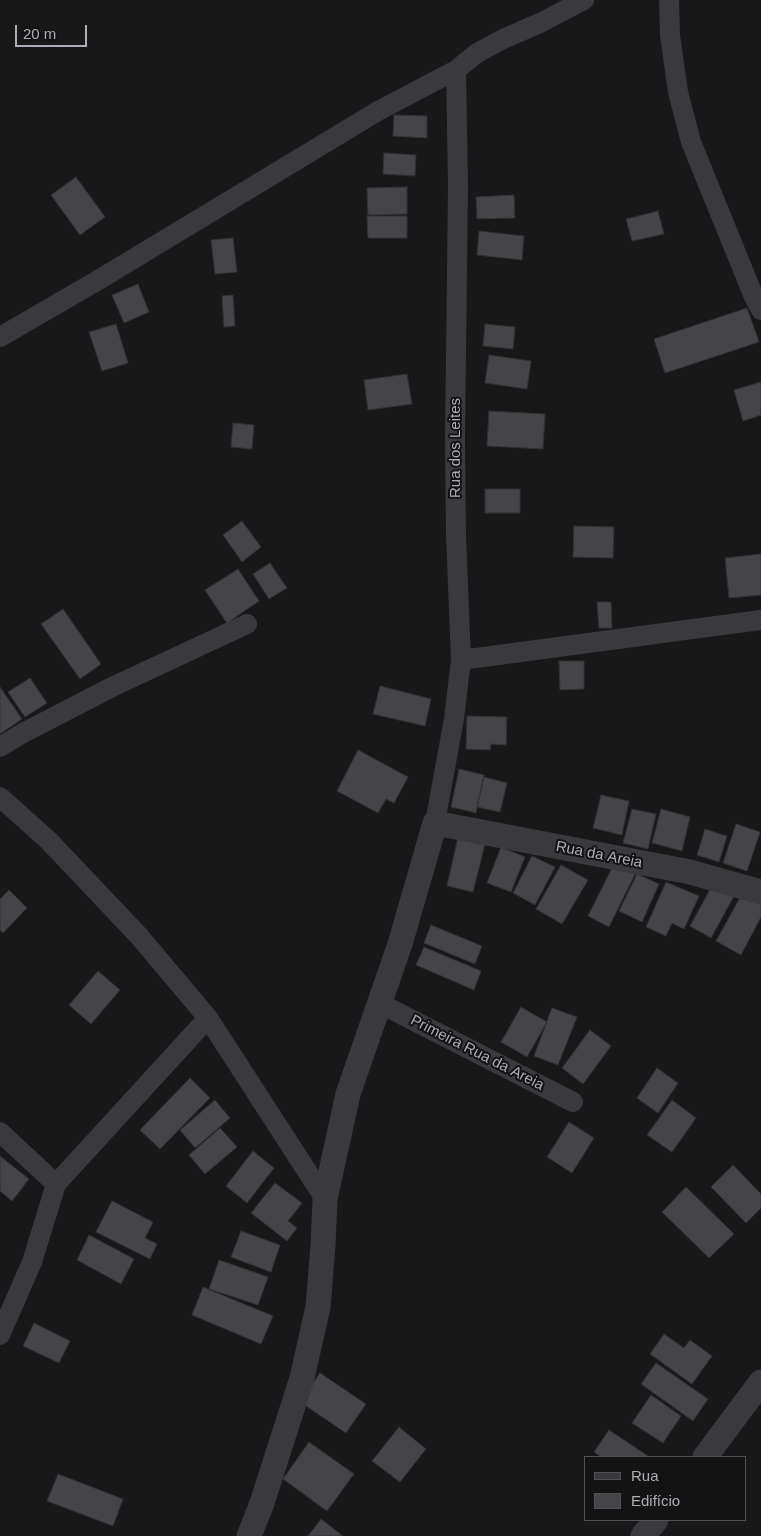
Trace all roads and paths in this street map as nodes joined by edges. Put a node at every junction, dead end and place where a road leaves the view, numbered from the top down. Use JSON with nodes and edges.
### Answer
{"nodes":[{"id":1,"x":584,"y":0,"type":"edge"},
{"id":2,"x":669,"y":0,"type":"edge"},
{"id":3,"x":456,"y":70,"type":"junction"},
{"id":4,"x":761,"y":310,"type":"edge"},
{"id":5,"x":0,"y":337,"type":"edge"},
{"id":6,"x":761,"y":620,"type":"edge"},
{"id":7,"x":248,"y":624,"type":"dead end"},
{"id":8,"x":461,"y":660,"type":"junction"},
{"id":9,"x":0,"y":747,"type":"edge"},
{"id":10,"x":0,"y":797,"type":"edge"},
{"id":11,"x":435,"y":824,"type":"junction"},
{"id":12,"x":761,"y":892,"type":"edge"},
{"id":13,"x":381,"y":1004,"type":"junction"},
{"id":14,"x":208,"y":1018,"type":"junction"},
{"id":15,"x":573,"y":1102,"type":"dead end"},
{"id":16,"x":0,"y":1132,"type":"edge"},
{"id":17,"x":56,"y":1184,"type":"junction"},
{"id":18,"x":325,"y":1199,"type":"junction"},
{"id":19,"x":0,"y":1336,"type":"edge"},
{"id":20,"x":761,"y":1382,"type":"edge"},
{"id":21,"x":706,"y":1456,"type":"edge"},
{"id":22,"x":655,"y":1521,"type":"edge"},
{"id":23,"x":249,"y":1536,"type":"edge"},
{"id":24,"x":644,"y":1536,"type":"edge"}],
"edges":[{"from":1,"to":3,"type":"street"},
{"from":2,"to":4,"type":"street"},
{"from":3,"to":5,"type":"street"},
{"from":3,"to":8,"type":"street","name":"Rua dos Leites"},
{"from":6,"to":8,"type":"street"},
{"from":7,"to":9,"type":"street"},
{"from":8,"to":11,"type":"street","name":"Rua dos Leites"},
{"from":10,"to":14,"type":"street"},
{"from":11,"to":12,"type":"street","name":"Rua da Areia"},
{"from":11,"to":13,"type":"street"},
{"from":13,"to":15,"type":"street","name":"Primeira Rua da Areia"},
{"from":13,"to":18,"type":"street"},
{"from":14,"to":17,"type":"street"},
{"from":14,"to":18,"type":"street"},
{"from":16,"to":17,"type":"street"},
{"from":17,"to":19,"type":"street"},
{"from":18,"to":23,"type":"street"},
{"from":20,"to":21,"type":"street"},
{"from":22,"to":24,"type":"street"}]}
